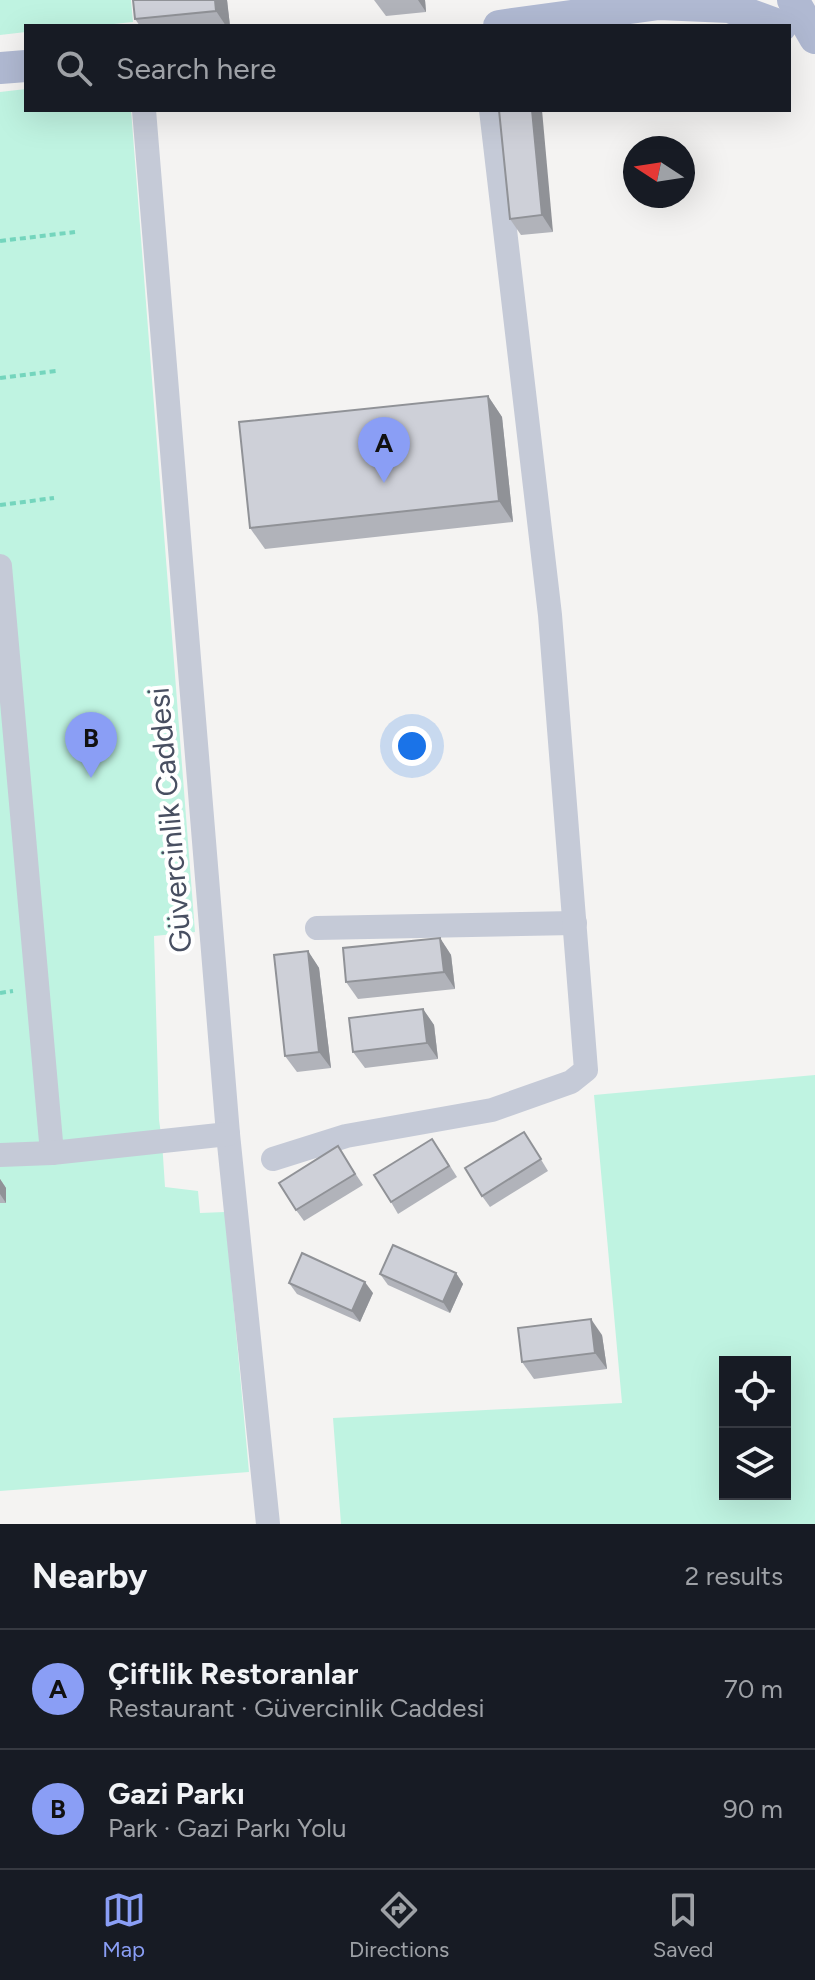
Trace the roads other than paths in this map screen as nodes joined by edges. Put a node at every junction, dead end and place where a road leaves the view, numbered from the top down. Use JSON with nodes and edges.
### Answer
{"nodes":[{"id":1,"x":793,"y":0,"type":"edge"},
{"id":2,"x":514,"y":24,"type":"edge"},
{"id":3,"x":776,"y":24,"type":"edge"},
{"id":4,"x":791,"y":30,"type":"edge"},
{"id":5,"x":815,"y":38,"type":"edge"},
{"id":6,"x":24,"y":66,"type":"edge"},
{"id":7,"x":0,"y":68,"type":"edge"},
{"id":8,"x":144,"y":112,"type":"edge"},
{"id":9,"x":491,"y":112,"type":"edge"},
{"id":10,"x":0,"y":566,"type":"edge"},
{"id":11,"x":575,"y":923,"type":"junction"},
{"id":12,"x":317,"y":928,"type":"dead end"},
{"id":13,"x":228,"y":1134,"type":"junction"},
{"id":14,"x":52,"y":1153,"type":"junction"},
{"id":15,"x":0,"y":1155,"type":"edge"},
{"id":16,"x":273,"y":1159,"type":"dead end"},
{"id":17,"x":268,"y":1524,"type":"edge"}],
"edges":[{"from":1,"to":5,"type":"main road"},
{"from":2,"to":3,"type":"main road"},
{"from":4,"to":5,"type":"main road"},
{"from":6,"to":7,"type":"main road"},
{"from":8,"to":13,"type":"street","name":"Güvercinlik Caddesi"},
{"from":9,"to":11,"type":"street"},
{"from":10,"to":14,"type":"street"},
{"from":11,"to":12,"type":"street"},
{"from":11,"to":16,"type":"street"},
{"from":13,"to":14,"type":"street"},
{"from":13,"to":17,"type":"street","name":"Güvercinlik Caddesi"},
{"from":14,"to":15,"type":"street"}]}
